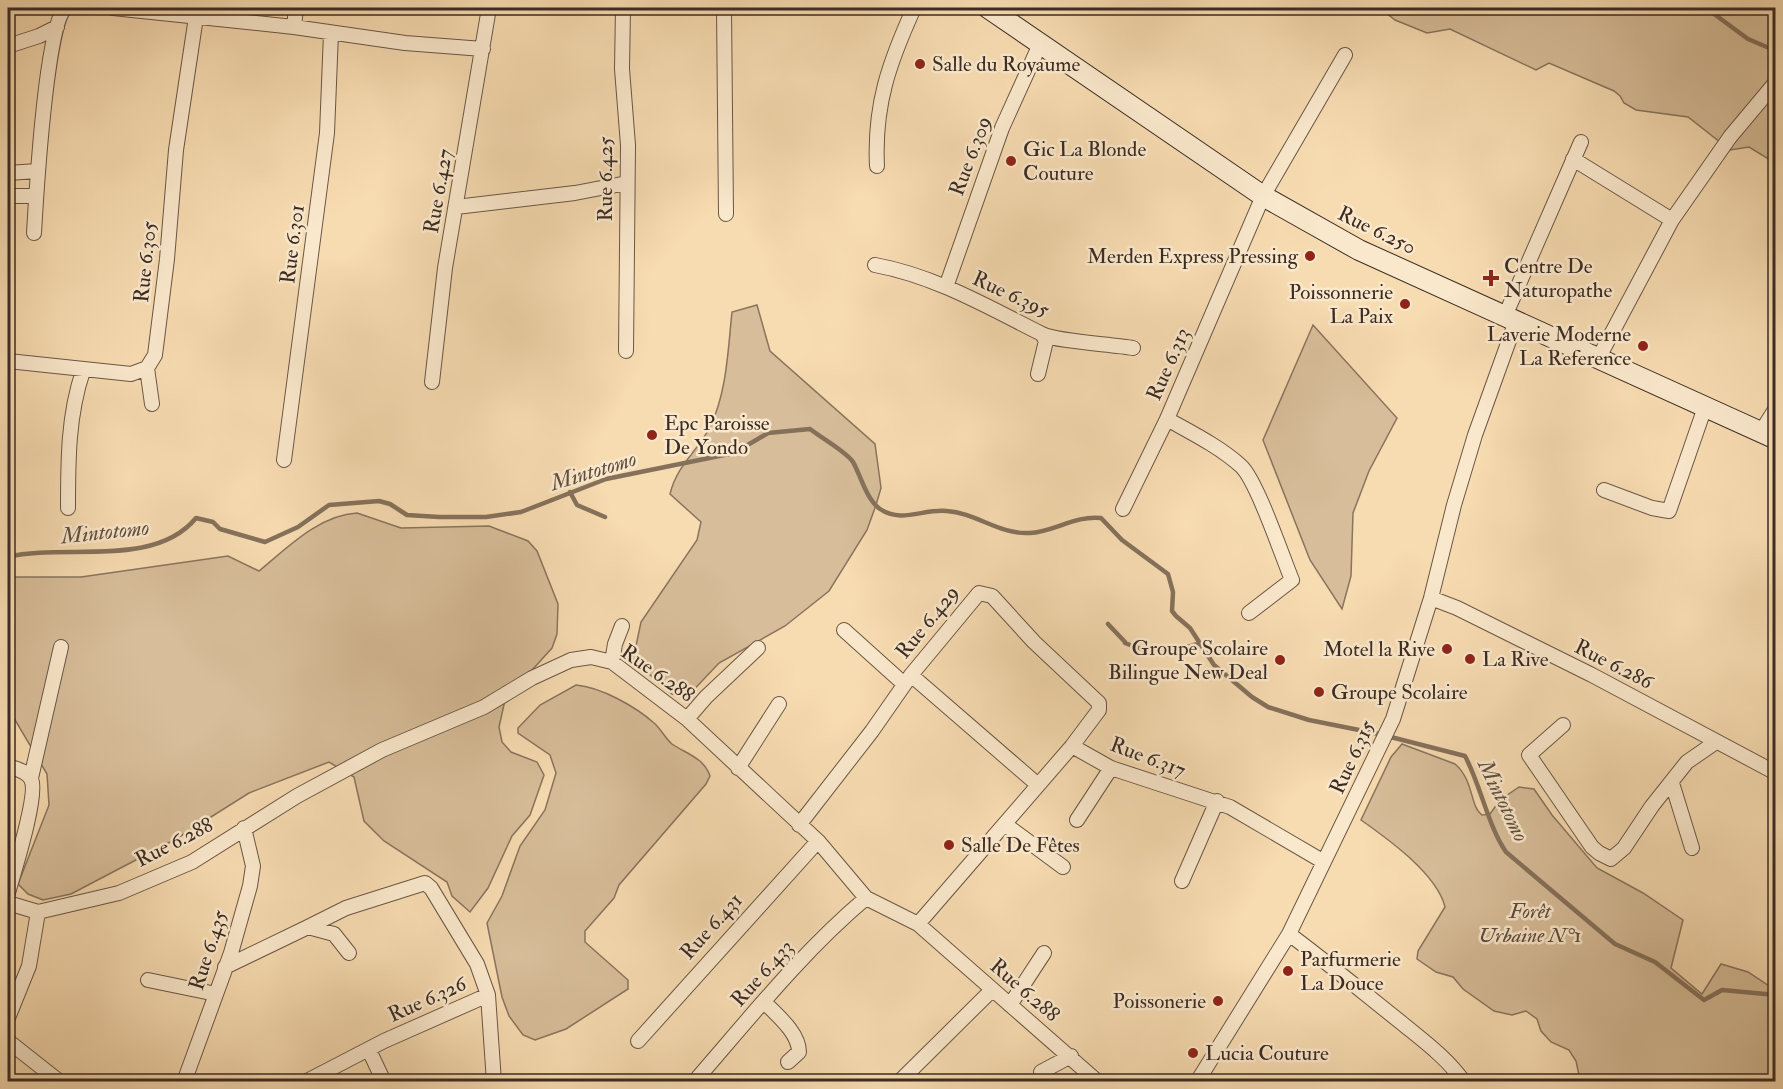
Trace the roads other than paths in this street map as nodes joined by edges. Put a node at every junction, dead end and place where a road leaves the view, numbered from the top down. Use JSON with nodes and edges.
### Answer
{"nodes":[{"id":1,"x":65,"y":8,"type":"edge"},
{"id":2,"x":113,"y":8,"type":"edge"},
{"id":3,"x":296,"y":8,"type":"edge"},
{"id":4,"x":489,"y":8,"type":"edge"},
{"id":5,"x":623,"y":8,"type":"edge"},
{"id":6,"x":724,"y":8,"type":"edge"},
{"id":7,"x":914,"y":8,"type":"edge"},
{"id":8,"x":988,"y":8,"type":"edge"},
{"id":9,"x":196,"y":17,"type":"junction"},
{"id":10,"x":57,"y":27,"type":"junction"},
{"id":11,"x":294,"y":27,"type":"junction"},
{"id":12,"x":332,"y":33,"type":"junction"},
{"id":13,"x":1041,"y":42,"type":"junction"},
{"id":14,"x":8,"y":46,"type":"edge"},
{"id":15,"x":483,"y":49,"type":"junction"},
{"id":16,"x":1345,"y":55,"type":"dead end"},
{"id":17,"x":1776,"y":82,"type":"edge"},
{"id":18,"x":1581,"y":142,"type":"dead end"},
{"id":19,"x":1573,"y":159,"type":"junction"},
{"id":20,"x":877,"y":166,"type":"dead end"},
{"id":21,"x":37,"y":171,"type":"junction"},
{"id":22,"x":8,"y":174,"type":"edge"},
{"id":23,"x":627,"y":183,"type":"junction"},
{"id":24,"x":8,"y":196,"type":"edge"},
{"id":25,"x":36,"y":196,"type":"junction"},
{"id":26,"x":1263,"y":196,"type":"junction"},
{"id":27,"x":456,"y":207,"type":"junction"},
{"id":28,"x":726,"y":214,"type":"dead end"},
{"id":29,"x":1672,"y":220,"type":"junction"},
{"id":30,"x":34,"y":233,"type":"dead end"},
{"id":31,"x":875,"y":265,"type":"dead end"},
{"id":32,"x":946,"y":287,"type":"junction"},
{"id":33,"x":1510,"y":319,"type":"junction"},
{"id":34,"x":1042,"y":334,"type":"junction"},
{"id":35,"x":1133,"y":348,"type":"dead end"},
{"id":36,"x":626,"y":351,"type":"dead end"},
{"id":37,"x":1598,"y":359,"type":"junction"},
{"id":38,"x":8,"y":361,"type":"edge"},
{"id":39,"x":147,"y":368,"type":"junction"},
{"id":40,"x":83,"y":371,"type":"junction"},
{"id":41,"x":1038,"y":374,"type":"dead end"},
{"id":42,"x":432,"y":382,"type":"dead end"},
{"id":43,"x":152,"y":404,"type":"dead end"},
{"id":44,"x":1705,"y":407,"type":"junction"},
{"id":45,"x":1776,"y":408,"type":"edge"},
{"id":46,"x":1167,"y":419,"type":"junction"},
{"id":47,"x":1768,"y":435,"type":"edge"},
{"id":48,"x":284,"y":460,"type":"dead end"},
{"id":49,"x":1604,"y":490,"type":"dead end"},
{"id":50,"x":68,"y":508,"type":"dead end"},
{"id":51,"x":1123,"y":509,"type":"dead end"},
{"id":52,"x":1431,"y":598,"type":"junction"},
{"id":53,"x":1249,"y":614,"type":"dead end"},
{"id":54,"x":622,"y":626,"type":"dead end"},
{"id":55,"x":843,"y":630,"type":"dead end"},
{"id":56,"x":61,"y":647,"type":"dead end"},
{"id":57,"x":758,"y":648,"type":"dead end"},
{"id":58,"x":612,"y":662,"type":"junction"},
{"id":59,"x":908,"y":680,"type":"junction"},
{"id":60,"x":779,"y":704,"type":"dead end"},
{"id":61,"x":687,"y":719,"type":"junction"},
{"id":62,"x":1563,"y":725,"type":"dead end"},
{"id":63,"x":1716,"y":742,"type":"junction"},
{"id":64,"x":1072,"y":746,"type":"junction"},
{"id":65,"x":8,"y":766,"type":"edge"},
{"id":66,"x":738,"y":768,"type":"junction"},
{"id":67,"x":1110,"y":768,"type":"junction"},
{"id":68,"x":1774,"y":770,"type":"edge"},
{"id":69,"x":31,"y":778,"type":"junction"},
{"id":70,"x":1672,"y":783,"type":"junction"},
{"id":71,"x":1038,"y":785,"type":"junction"},
{"id":72,"x":1216,"y":801,"type":"junction"},
{"id":73,"x":1077,"y":820,"type":"dead end"},
{"id":74,"x":799,"y":825,"type":"junction"},
{"id":75,"x":1006,"y":825,"type":"junction"},
{"id":76,"x":244,"y":828,"type":"junction"},
{"id":77,"x":818,"y":842,"type":"junction"},
{"id":78,"x":1692,"y":848,"type":"dead end"},
{"id":79,"x":1324,"y":862,"type":"junction"},
{"id":80,"x":1063,"y":867,"type":"dead end"},
{"id":81,"x":1182,"y":881,"type":"dead end"},
{"id":82,"x":8,"y":893,"type":"edge"},
{"id":83,"x":866,"y":898,"type":"junction"},
{"id":84,"x":8,"y":903,"type":"edge"},
{"id":85,"x":38,"y":912,"type":"junction"},
{"id":86,"x":918,"y":924,"type":"junction"},
{"id":87,"x":308,"y":927,"type":"junction"},
{"id":88,"x":1289,"y":934,"type":"junction"},
{"id":89,"x":349,"y":953,"type":"dead end"},
{"id":90,"x":1044,"y":953,"type":"dead end"},
{"id":91,"x":225,"y":967,"type":"junction"},
{"id":92,"x":148,"y":980,"type":"dead end"},
{"id":93,"x":992,"y":990,"type":"junction"},
{"id":94,"x":216,"y":994,"type":"junction"},
{"id":95,"x":488,"y":995,"type":"junction"},
{"id":96,"x":764,"y":1002,"type":"junction"},
{"id":97,"x":1010,"y":1005,"type":"junction"},
{"id":98,"x":8,"y":1018,"type":"edge"},
{"id":99,"x":8,"y":1041,"type":"edge"},
{"id":100,"x":638,"y":1041,"type":"dead end"},
{"id":101,"x":369,"y":1050,"type":"junction"},
{"id":102,"x":1071,"y":1056,"type":"junction"},
{"id":103,"x":788,"y":1062,"type":"dead end"},
{"id":104,"x":1041,"y":1072,"type":"dead end"},
{"id":105,"x":331,"y":1075,"type":"edge"},
{"id":106,"x":60,"y":1082,"type":"edge"},
{"id":107,"x":184,"y":1082,"type":"edge"},
{"id":108,"x":305,"y":1082,"type":"edge"},
{"id":109,"x":384,"y":1082,"type":"edge"},
{"id":110,"x":494,"y":1082,"type":"edge"},
{"id":111,"x":694,"y":1082,"type":"edge"},
{"id":112,"x":899,"y":1082,"type":"edge"},
{"id":113,"x":1098,"y":1082,"type":"edge"},
{"id":114,"x":1197,"y":1082,"type":"edge"},
{"id":115,"x":1464,"y":1082,"type":"edge"}],
"edges":[{"from":1,"to":10,"type":"street"},
{"from":2,"to":9,"type":"street"},
{"from":3,"to":11,"type":"street"},
{"from":4,"to":15,"type":"street","name":"Rue 6.427"},
{"from":5,"to":23,"type":"street","name":"Rue 6.425"},
{"from":6,"to":28,"type":"street"},
{"from":7,"to":20,"type":"street"},
{"from":8,"to":13,"type":"main road","name":"Rue 6.250"},
{"from":9,"to":11,"type":"street"},
{"from":9,"to":39,"type":"street","name":"Rue 6.305"},
{"from":10,"to":14,"type":"street"},
{"from":10,"to":21,"type":"street"},
{"from":11,"to":12,"type":"street"},
{"from":12,"to":15,"type":"street"},
{"from":12,"to":48,"type":"street","name":"Rue 6.301"},
{"from":13,"to":26,"type":"main road","name":"Rue 6.250"},
{"from":13,"to":32,"type":"street","name":"Rue 6.309"},
{"from":15,"to":27,"type":"street","name":"Rue 6.427"},
{"from":16,"to":26,"type":"street","name":"Rue 6.313"},
{"from":17,"to":29,"type":"street"},
{"from":18,"to":19,"type":"street","name":"Rue 6.315"},
{"from":19,"to":29,"type":"street"},
{"from":19,"to":33,"type":"street","name":"Rue 6.315"},
{"from":21,"to":22,"type":"street"},
{"from":21,"to":25,"type":"street"},
{"from":23,"to":27,"type":"street"},
{"from":23,"to":36,"type":"street","name":"Rue 6.425"},
{"from":24,"to":25,"type":"street"},
{"from":25,"to":30,"type":"street"},
{"from":26,"to":33,"type":"main road","name":"Rue 6.250"},
{"from":26,"to":46,"type":"street","name":"Rue 6.313"},
{"from":27,"to":42,"type":"street","name":"Rue 6.427"},
{"from":29,"to":37,"type":"street"},
{"from":31,"to":32,"type":"street","name":"Rue 6.395"},
{"from":32,"to":34,"type":"street","name":"Rue 6.395"},
{"from":33,"to":37,"type":"main road","name":"Rue 6.250"},
{"from":33,"to":52,"type":"street","name":"Rue 6.315"},
{"from":34,"to":35,"type":"street","name":"Rue 6.395"},
{"from":34,"to":41,"type":"street"},
{"from":37,"to":44,"type":"main road","name":"Rue 6.250"},
{"from":38,"to":40,"type":"street"},
{"from":39,"to":40,"type":"street"},
{"from":39,"to":43,"type":"street"},
{"from":40,"to":50,"type":"street"},
{"from":44,"to":47,"type":"main road","name":"Rue 6.250"},
{"from":44,"to":49,"type":"street"},
{"from":45,"to":47,"type":"street"},
{"from":46,"to":51,"type":"street"},
{"from":46,"to":53,"type":"street","name":"Rue 6.313"},
{"from":52,"to":63,"type":"street","name":"Rue 6.286"},
{"from":52,"to":79,"type":"street","name":"Rue 6.315"},
{"from":54,"to":58,"type":"street"},
{"from":55,"to":59,"type":"street"},
{"from":56,"to":69,"type":"street"},
{"from":57,"to":61,"type":"street"},
{"from":58,"to":61,"type":"street","name":"Rue 6.288"},
{"from":58,"to":76,"type":"street","name":"Rue 6.288"},
{"from":59,"to":64,"type":"street","name":"Rue 6.429"},
{"from":59,"to":71,"type":"street"},
{"from":59,"to":74,"type":"street","name":"Rue 6.429"},
{"from":60,"to":66,"type":"street"},
{"from":61,"to":66,"type":"street","name":"Rue 6.288"},
{"from":62,"to":70,"type":"street"},
{"from":63,"to":68,"type":"street","name":"Rue 6.286"},
{"from":63,"to":70,"type":"street"},
{"from":64,"to":67,"type":"street","name":"Rue 6.317"},
{"from":64,"to":71,"type":"street"},
{"from":65,"to":69,"type":"street"},
{"from":66,"to":74,"type":"street","name":"Rue 6.288"},
{"from":67,"to":72,"type":"street","name":"Rue 6.317"},
{"from":67,"to":73,"type":"street"},
{"from":69,"to":82,"type":"street"},
{"from":70,"to":78,"type":"street"},
{"from":71,"to":75,"type":"street"},
{"from":72,"to":79,"type":"street","name":"Rue 6.317"},
{"from":72,"to":81,"type":"street"},
{"from":74,"to":77,"type":"street","name":"Rue 6.288"},
{"from":75,"to":80,"type":"street"},
{"from":75,"to":86,"type":"street"},
{"from":76,"to":85,"type":"street","name":"Rue 6.288"},
{"from":76,"to":91,"type":"street","name":"Rue 6.435"},
{"from":77,"to":83,"type":"street","name":"Rue 6.288"},
{"from":77,"to":100,"type":"street","name":"Rue 6.431"},
{"from":79,"to":88,"type":"street","name":"Rue 6.315"},
{"from":83,"to":86,"type":"street","name":"Rue 6.288"},
{"from":83,"to":96,"type":"street","name":"Rue 6.433"},
{"from":84,"to":85,"type":"street"},
{"from":85,"to":98,"type":"street"},
{"from":86,"to":93,"type":"street","name":"Rue 6.288"},
{"from":87,"to":89,"type":"street"},
{"from":87,"to":91,"type":"street"},
{"from":87,"to":95,"type":"street"},
{"from":88,"to":114,"type":"street","name":"Rue 6.315"},
{"from":88,"to":115,"type":"street"},
{"from":90,"to":97,"type":"street"},
{"from":91,"to":94,"type":"street","name":"Rue 6.435"},
{"from":92,"to":94,"type":"street"},
{"from":93,"to":97,"type":"street","name":"Rue 6.288"},
{"from":93,"to":112,"type":"street"},
{"from":94,"to":107,"type":"street","name":"Rue 6.435"},
{"from":95,"to":101,"type":"street","name":"Rue 6.326"},
{"from":95,"to":110,"type":"street","name":"Rue 6.326"},
{"from":96,"to":103,"type":"street"},
{"from":96,"to":111,"type":"street","name":"Rue 6.433"},
{"from":97,"to":102,"type":"street","name":"Rue 6.288"},
{"from":99,"to":106,"type":"street"},
{"from":101,"to":105,"type":"street","name":"Rue 6.326"},
{"from":101,"to":109,"type":"street"},
{"from":102,"to":104,"type":"street"},
{"from":102,"to":113,"type":"street","name":"Rue 6.288"},
{"from":105,"to":108,"type":"street","name":"Rue 6.326"}]}
